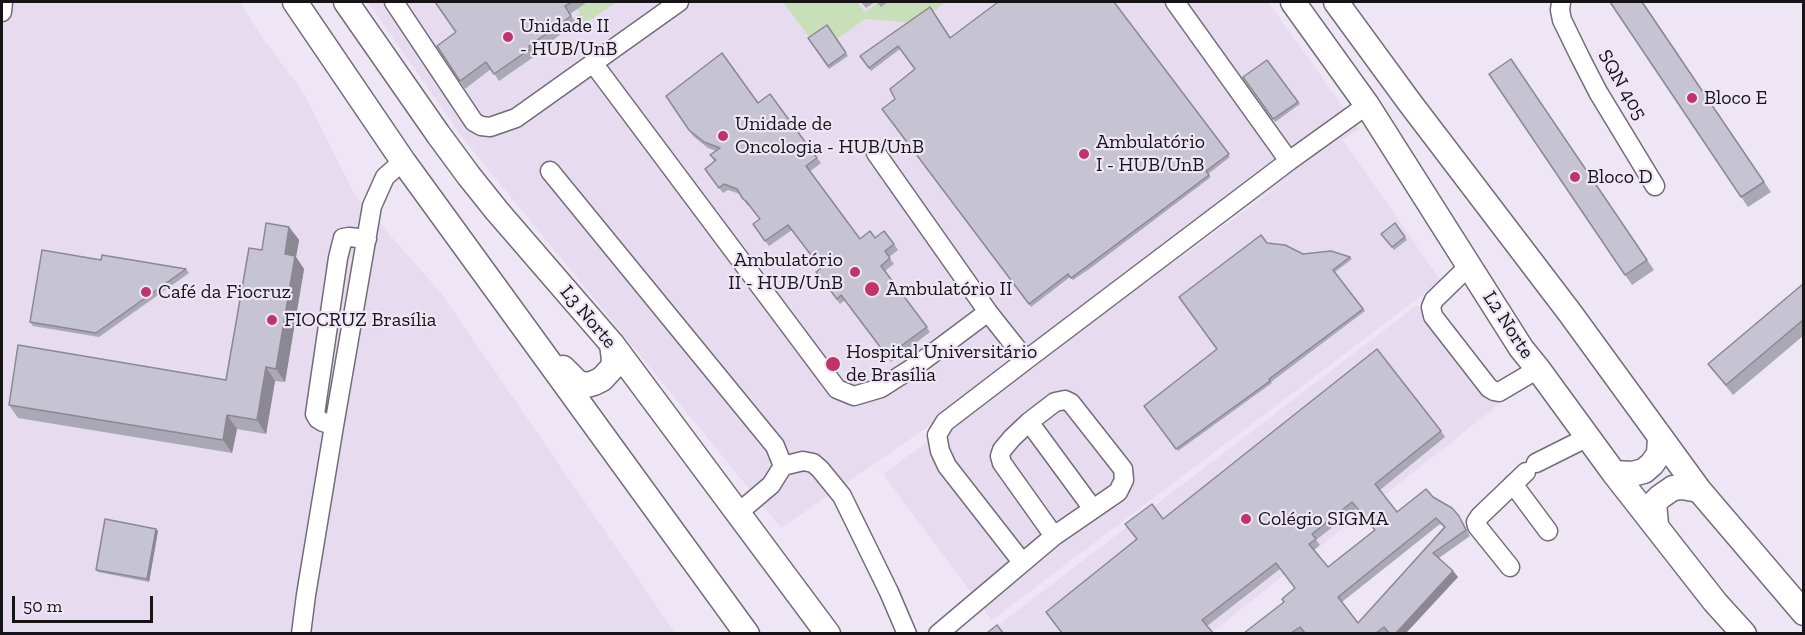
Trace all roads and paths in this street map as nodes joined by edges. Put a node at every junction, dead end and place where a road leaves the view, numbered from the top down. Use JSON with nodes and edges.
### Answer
{"nodes":[{"id":1,"x":3,"y":2,"type":"edge"},
{"id":2,"x":295,"y":2,"type":"edge"},
{"id":3,"x":346,"y":2,"type":"edge"},
{"id":4,"x":394,"y":2,"type":"edge"},
{"id":5,"x":679,"y":2,"type":"edge"},
{"id":6,"x":1175,"y":2,"type":"edge"},
{"id":7,"x":1293,"y":2,"type":"edge"},
{"id":8,"x":1336,"y":2,"type":"edge"},
{"id":9,"x":1562,"y":2,"type":"edge"},
{"id":10,"x":2,"y":12,"type":"edge"},
{"id":11,"x":593,"y":63,"type":"junction"},
{"id":12,"x":1367,"y":105,"type":"junction"},
{"id":13,"x":876,"y":153,"type":"dead end"},
{"id":14,"x":403,"y":161,"type":"junction"},
{"id":15,"x":1289,"y":162,"type":"junction"},
{"id":16,"x":550,"y":171,"type":"dead end"},
{"id":17,"x":1655,"y":186,"type":"dead end"},
{"id":18,"x":367,"y":239,"type":"junction"},
{"id":19,"x":1470,"y":265,"type":"junction"},
{"id":20,"x":988,"y":312,"type":"junction"},
{"id":21,"x":536,"y":341,"type":"junction"},
{"id":22,"x":612,"y":344,"type":"junction"},
{"id":23,"x":1026,"y":360,"type":"junction"},
{"id":24,"x":1538,"y":369,"type":"junction"},
{"id":25,"x":1029,"y":422,"type":"junction"},
{"id":26,"x":334,"y":426,"type":"junction"},
{"id":27,"x":1588,"y":437,"type":"junction"},
{"id":28,"x":1660,"y":438,"type":"junction"},
{"id":29,"x":783,"y":466,"type":"junction"},
{"id":30,"x":1525,"y":473,"type":"junction"},
{"id":31,"x":1614,"y":473,"type":"junction"},
{"id":32,"x":1699,"y":490,"type":"junction"},
{"id":33,"x":1094,"y":509,"type":"junction"},
{"id":34,"x":738,"y":513,"type":"junction"},
{"id":35,"x":1656,"y":525,"type":"junction"},
{"id":36,"x":1548,"y":531,"type":"dead end"},
{"id":37,"x":1054,"y":537,"type":"junction"},
{"id":38,"x":1022,"y":562,"type":"junction"},
{"id":39,"x":1510,"y":567,"type":"dead end"},
{"id":40,"x":1803,"y":613,"type":"edge"},
{"id":41,"x":301,"y":633,"type":"edge"},
{"id":42,"x":747,"y":633,"type":"edge"},
{"id":43,"x":828,"y":633,"type":"edge"},
{"id":44,"x":907,"y":633,"type":"edge"},
{"id":45,"x":938,"y":633,"type":"edge"},
{"id":46,"x":1744,"y":633,"type":"edge"}],
"edges":[{"from":1,"to":10,"type":"street"},
{"from":2,"to":14,"type":"main road"},
{"from":3,"to":22,"type":"main road","name":"L3 Norte"},
{"from":4,"to":11,"type":"street"},
{"from":5,"to":11,"type":"street"},
{"from":6,"to":15,"type":"street"},
{"from":7,"to":12,"type":"main road","name":"L2 Norte"},
{"from":8,"to":28,"type":"main road"},
{"from":9,"to":17,"type":"street","name":"SQN 405"},
{"from":11,"to":20,"type":"street"},
{"from":12,"to":15,"type":"street"},
{"from":12,"to":19,"type":"main road","name":"L2 Norte"},
{"from":13,"to":20,"type":"street"},
{"from":14,"to":18,"type":"street"},
{"from":14,"to":21,"type":"main road"},
{"from":15,"to":23,"type":"street"},
{"from":16,"to":29,"type":"street"},
{"from":18,"to":26,"type":"street"},
{"from":18,"to":26,"type":"street"},
{"from":19,"to":24,"type":"main road","name":"L2 Norte"},
{"from":19,"to":24,"type":"street"},
{"from":20,"to":23,"type":"street"},
{"from":21,"to":22,"type":"main road"},
{"from":21,"to":42,"type":"main road"},
{"from":22,"to":34,"type":"main road","name":"L3 Norte"},
{"from":23,"to":38,"type":"street"},
{"from":24,"to":27,"type":"main road","name":"L2 Norte"},
{"from":25,"to":33,"type":"street"},
{"from":25,"to":33,"type":"street"},
{"from":25,"to":37,"type":"street"},
{"from":26,"to":41,"type":"street"},
{"from":27,"to":30,"type":"street"},
{"from":27,"to":31,"type":"main road","name":"L2 Norte"},
{"from":28,"to":31,"type":"main road"},
{"from":28,"to":32,"type":"main road"},
{"from":29,"to":34,"type":"street"},
{"from":29,"to":44,"type":"street"},
{"from":30,"to":36,"type":"street"},
{"from":30,"to":39,"type":"street"},
{"from":31,"to":35,"type":"main road","name":"L2 Norte"},
{"from":32,"to":35,"type":"main road"},
{"from":32,"to":40,"type":"main road"},
{"from":33,"to":37,"type":"street"},
{"from":34,"to":43,"type":"main road","name":"L3 Norte"},
{"from":35,"to":46,"type":"main road","name":"L2 Norte"},
{"from":37,"to":38,"type":"street"},
{"from":38,"to":45,"type":"street"}]}
